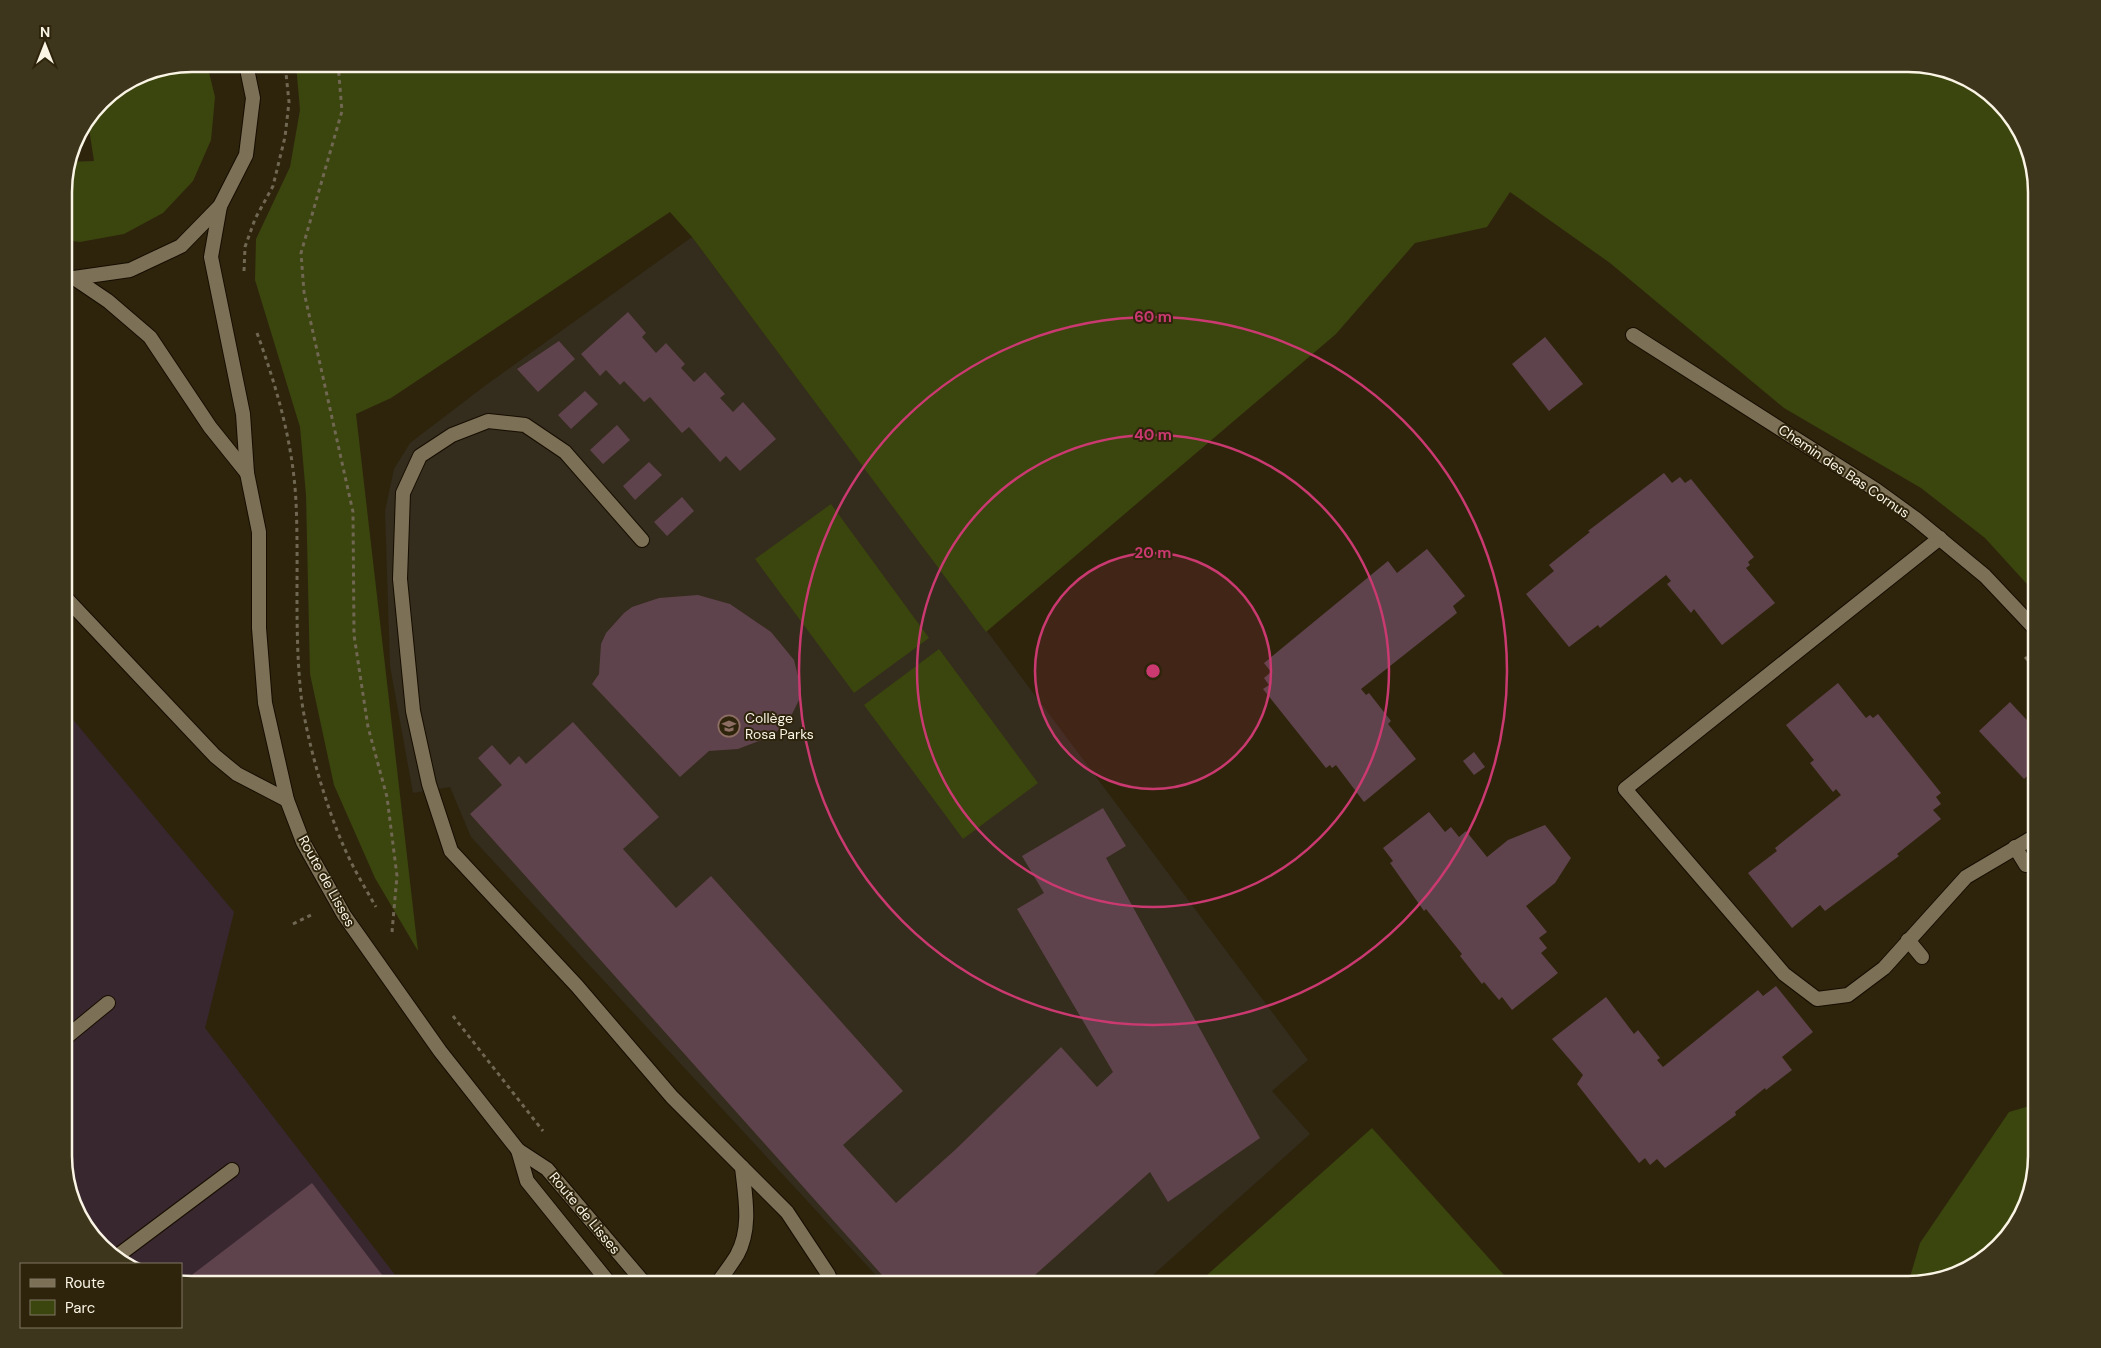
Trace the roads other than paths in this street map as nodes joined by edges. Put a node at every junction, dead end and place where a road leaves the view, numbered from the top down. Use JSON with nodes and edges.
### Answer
{"nodes":[{"id":1,"x":248,"y":73,"type":"edge"},
{"id":2,"x":220,"y":206,"type":"junction"},
{"id":3,"x":73,"y":277,"type":"edge"},
{"id":4,"x":73,"y":280,"type":"edge"},
{"id":5,"x":1634,"y":335,"type":"dead end"},
{"id":6,"x":247,"y":473,"type":"junction"},
{"id":7,"x":1940,"y":538,"type":"junction"},
{"id":8,"x":642,"y":540,"type":"dead end"},
{"id":9,"x":73,"y":606,"type":"edge"},
{"id":10,"x":2028,"y":621,"type":"edge"},
{"id":11,"x":287,"y":800,"type":"junction"},
{"id":12,"x":2028,"y":840,"type":"edge"},
{"id":13,"x":2015,"y":847,"type":"junction"},
{"id":14,"x":2026,"y":865,"type":"dead end"},
{"id":15,"x":1908,"y":940,"type":"junction"},
{"id":16,"x":1922,"y":957,"type":"dead end"},
{"id":17,"x":108,"y":1003,"type":"dead end"},
{"id":18,"x":73,"y":1032,"type":"edge"},
{"id":19,"x":518,"y":1150,"type":"junction"},
{"id":20,"x":742,"y":1167,"type":"junction"},
{"id":21,"x":232,"y":1170,"type":"dead end"},
{"id":22,"x":122,"y":1252,"type":"edge"},
{"id":23,"x":604,"y":1276,"type":"edge"},
{"id":24,"x":638,"y":1276,"type":"edge"},
{"id":25,"x":723,"y":1276,"type":"edge"},
{"id":26,"x":829,"y":1276,"type":"edge"}],
"edges":[{"from":1,"to":2,"type":"street"},
{"from":2,"to":3,"type":"street"},
{"from":2,"to":6,"type":"street","name":"Route de Lisses"},
{"from":4,"to":6,"type":"street"},
{"from":5,"to":7,"type":"street","name":"Chemin des Bas Cornus"},
{"from":6,"to":11,"type":"street","name":"Route de Lisses"},
{"from":7,"to":10,"type":"street","name":"Chemin des Bas Cornus"},
{"from":7,"to":15,"type":"street"},
{"from":8,"to":20,"type":"street"},
{"from":9,"to":11,"type":"street"},
{"from":11,"to":19,"type":"street","name":"Route de Lisses"},
{"from":12,"to":13,"type":"street"},
{"from":13,"to":14,"type":"street"},
{"from":13,"to":15,"type":"street"},
{"from":15,"to":16,"type":"street"},
{"from":17,"to":18,"type":"street"},
{"from":19,"to":23,"type":"street","name":"Route de Lisses"},
{"from":19,"to":24,"type":"street","name":"Route de Lisses"},
{"from":20,"to":25,"type":"street"},
{"from":20,"to":26,"type":"street"},
{"from":21,"to":22,"type":"street"}]}
